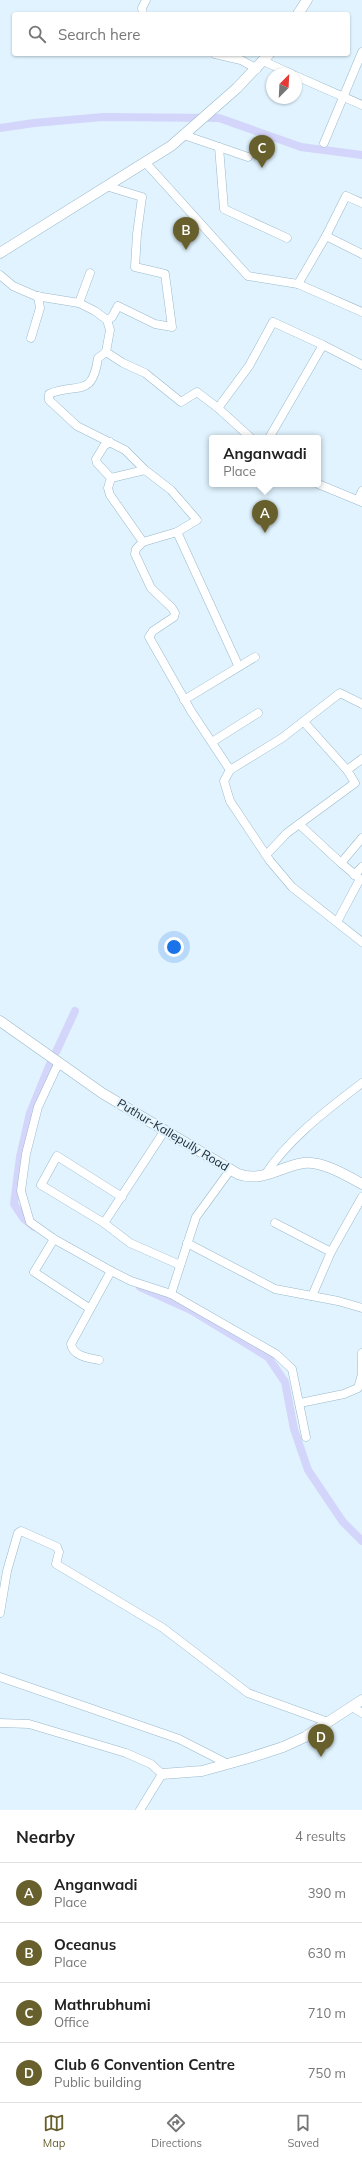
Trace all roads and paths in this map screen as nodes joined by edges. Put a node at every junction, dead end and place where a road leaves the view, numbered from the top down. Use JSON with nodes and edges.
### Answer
{"nodes":[{"id":1,"x":146,"y":0,"type":"edge"},
{"id":2,"x":307,"y":0,"type":"edge"},
{"id":3,"x":143,"y":12,"type":"edge"},
{"id":4,"x":299,"y":12,"type":"edge"},
{"id":5,"x":362,"y":52,"type":"edge"},
{"id":6,"x":224,"y":56,"type":"edge"},
{"id":7,"x":263,"y":61,"type":"edge"},
{"id":8,"x":279,"y":68,"type":"edge"},
{"id":9,"x":302,"y":79,"type":"edge"},
{"id":10,"x":343,"y":97,"type":"junction"},
{"id":11,"x":362,"y":106,"type":"edge"},
{"id":12,"x":185,"y":134,"type":"junction"},
{"id":13,"x":324,"y":143,"type":"dead end"},
{"id":14,"x":219,"y":147,"type":"junction"},
{"id":15,"x":248,"y":157,"type":"dead end"},
{"id":16,"x":145,"y":162,"type":"junction"},
{"id":17,"x":106,"y":186,"type":"junction"},
{"id":18,"x":362,"y":203,"type":"edge"},
{"id":19,"x":326,"y":236,"type":"junction"},
{"id":20,"x":287,"y":238,"type":"dead end"},
{"id":21,"x":0,"y":253,"type":"edge"},
{"id":22,"x":362,"y":254,"type":"edge"},
{"id":23,"x":90,"y":273,"type":"dead end"},
{"id":24,"x":0,"y":275,"type":"edge"},
{"id":25,"x":298,"y":284,"type":"junction"},
{"id":26,"x":38,"y":296,"type":"junction"},
{"id":27,"x":79,"y":303,"type":"junction"},
{"id":28,"x":362,"y":312,"type":"edge"},
{"id":29,"x":108,"y":320,"type":"junction"},
{"id":30,"x":31,"y":338,"type":"dead end"},
{"id":31,"x":323,"y":345,"type":"junction"},
{"id":32,"x":106,"y":352,"type":"junction"},
{"id":33,"x":362,"y":365,"type":"edge"},
{"id":34,"x":218,"y":408,"type":"junction"},
{"id":35,"x":248,"y":435,"type":"edge"},
{"id":36,"x":271,"y":435,"type":"edge"},
{"id":37,"x":110,"y":442,"type":"junction"},
{"id":38,"x":145,"y":470,"type":"junction"},
{"id":39,"x":110,"y":478,"type":"junction"},
{"id":40,"x":321,"y":485,"type":"edge"},
{"id":41,"x":362,"y":491,"type":"edge"},
{"id":42,"x":360,"y":501,"type":"edge"},
{"id":43,"x":178,"y":532,"type":"junction"},
{"id":44,"x":143,"y":542,"type":"junction"},
{"id":45,"x":254,"y":657,"type":"dead end"},
{"id":46,"x":238,"y":665,"type":"junction"},
{"id":47,"x":184,"y":700,"type":"junction"},
{"id":48,"x":362,"y":704,"type":"edge"},
{"id":49,"x":258,"y":713,"type":"dead end"},
{"id":50,"x":304,"y":722,"type":"junction"},
{"id":51,"x":212,"y":742,"type":"junction"},
{"id":52,"x":362,"y":759,"type":"edge"},
{"id":53,"x":230,"y":770,"type":"junction"},
{"id":54,"x":347,"y":770,"type":"junction"},
{"id":55,"x":298,"y":824,"type":"junction"},
{"id":56,"x":362,"y":838,"type":"edge"},
{"id":57,"x":266,"y":855,"type":"junction"},
{"id":58,"x":341,"y":863,"type":"junction"},
{"id":59,"x":362,"y":867,"type":"edge"},
{"id":60,"x":355,"y":875,"type":"junction"},
{"id":61,"x":337,"y":922,"type":"junction"},
{"id":62,"x":362,"y":942,"type":"edge"},
{"id":63,"x":0,"y":1021,"type":"edge"},
{"id":64,"x":59,"y":1062,"type":"junction"},
{"id":65,"x":362,"y":1083,"type":"edge"},
{"id":66,"x":165,"y":1130,"type":"junction"},
{"id":67,"x":231,"y":1169,"type":"junction"},
{"id":68,"x":265,"y":1175,"type":"junction"},
{"id":69,"x":362,"y":1184,"type":"edge"},
{"id":70,"x":122,"y":1197,"type":"junction"},
{"id":71,"x":362,"y":1197,"type":"edge"},
{"id":72,"x":104,"y":1223,"type":"junction"},
{"id":73,"x":275,"y":1223,"type":"dead end"},
{"id":74,"x":54,"y":1239,"type":"junction"},
{"id":75,"x":187,"y":1244,"type":"junction"},
{"id":76,"x":331,"y":1252,"type":"junction"},
{"id":77,"x":180,"y":1265,"type":"junction"},
{"id":78,"x":111,"y":1271,"type":"junction"},
{"id":79,"x":171,"y":1294,"type":"junction"},
{"id":80,"x":312,"y":1296,"type":"junction"},
{"id":81,"x":90,"y":1308,"type":"junction"},
{"id":82,"x":362,"y":1308,"type":"edge"},
{"id":83,"x":362,"y":1353,"type":"edge"},
{"id":84,"x":99,"y":1360,"type":"dead end"},
{"id":85,"x":362,"y":1374,"type":"edge"},
{"id":86,"x":300,"y":1403,"type":"junction"},
{"id":87,"x":306,"y":1437,"type":"dead end"},
{"id":88,"x":0,"y":1613,"type":"edge"},
{"id":89,"x":0,"y":1677,"type":"edge"},
{"id":90,"x":362,"y":1700,"type":"edge"},
{"id":91,"x":352,"y":1707,"type":"junction"},
{"id":92,"x":362,"y":1713,"type":"edge"},
{"id":93,"x":328,"y":1722,"type":"junction"},
{"id":94,"x":0,"y":1723,"type":"edge"},
{"id":95,"x":228,"y":1764,"type":"junction"},
{"id":96,"x":162,"y":1774,"type":"junction"},
{"id":97,"x":140,"y":1810,"type":"edge"}],
"edges":[{"from":1,"to":3,"type":"street"},
{"from":2,"to":4,"type":"main road"},
{"from":5,"to":10,"type":"street"},
{"from":6,"to":7,"type":"street"},
{"from":7,"to":8,"type":"street"},
{"from":7,"to":12,"type":"main road"},
{"from":9,"to":10,"type":"street"},
{"from":10,"to":11,"type":"street"},
{"from":10,"to":13,"type":"street"},
{"from":12,"to":14,"type":"street"},
{"from":12,"to":16,"type":"main road"},
{"from":14,"to":15,"type":"street"},
{"from":14,"to":20,"type":"street"},
{"from":16,"to":17,"type":"main road"},
{"from":16,"to":25,"type":"street"},
{"from":17,"to":21,"type":"main road"},
{"from":17,"to":29,"type":"street"},
{"from":18,"to":19,"type":"street"},
{"from":19,"to":22,"type":"street"},
{"from":19,"to":25,"type":"street"},
{"from":23,"to":27,"type":"street"},
{"from":24,"to":26,"type":"street"},
{"from":25,"to":28,"type":"street"},
{"from":26,"to":27,"type":"street"},
{"from":26,"to":30,"type":"street"},
{"from":27,"to":29,"type":"street"},
{"from":29,"to":32,"type":"street"},
{"from":31,"to":33,"type":"street"},
{"from":31,"to":34,"type":"street"},
{"from":31,"to":36,"type":"street"},
{"from":32,"to":34,"type":"street"},
{"from":32,"to":37,"type":"street"},
{"from":34,"to":35,"type":"street"},
{"from":37,"to":38,"type":"street"},
{"from":37,"to":39,"type":"street"},
{"from":38,"to":39,"type":"street"},
{"from":38,"to":43,"type":"street"},
{"from":39,"to":44,"type":"street"},
{"from":40,"to":42,"type":"street"},
{"from":41,"to":42,"type":"street"},
{"from":43,"to":44,"type":"street"},
{"from":43,"to":46,"type":"street"},
{"from":44,"to":47,"type":"street"},
{"from":45,"to":46,"type":"street"},
{"from":46,"to":47,"type":"street"},
{"from":47,"to":51,"type":"street"},
{"from":48,"to":50,"type":"street"},
{"from":49,"to":51,"type":"street"},
{"from":50,"to":53,"type":"street"},
{"from":50,"to":54,"type":"street"},
{"from":51,"to":53,"type":"street"},
{"from":52,"to":54,"type":"street"},
{"from":53,"to":57,"type":"street"},
{"from":54,"to":55,"type":"street"},
{"from":55,"to":57,"type":"street"},
{"from":55,"to":58,"type":"street"},
{"from":56,"to":58,"type":"street"},
{"from":57,"to":61,"type":"street"},
{"from":58,"to":60,"type":"street"},
{"from":59,"to":60,"type":"street"},
{"from":60,"to":61,"type":"street"},
{"from":61,"to":62,"type":"street"},
{"from":63,"to":64,"type":"main road","name":"Puthur-Kallepully Road"},
{"from":64,"to":66,"type":"main road","name":"Puthur-Kallepully Road"},
{"from":64,"to":74,"type":"street"},
{"from":65,"to":68,"type":"street"},
{"from":66,"to":67,"type":"main road","name":"Puthur-Kallepully Road"},
{"from":66,"to":70,"type":"street"},
{"from":67,"to":68,"type":"main road","name":"Puthur-Kallepully Road"},
{"from":67,"to":75,"type":"street"},
{"from":68,"to":69,"type":"main road","name":"Puthur-Kallepully Road"},
{"from":70,"to":72,"type":"street"},
{"from":70,"to":72,"type":"street"},
{"from":71,"to":76,"type":"street"},
{"from":72,"to":77,"type":"street"},
{"from":73,"to":76,"type":"street"},
{"from":74,"to":78,"type":"street"},
{"from":74,"to":81,"type":"street"},
{"from":75,"to":77,"type":"street"},
{"from":75,"to":80,"type":"street"},
{"from":76,"to":80,"type":"street"},
{"from":77,"to":79,"type":"street"},
{"from":78,"to":79,"type":"street"},
{"from":78,"to":81,"type":"street"},
{"from":79,"to":86,"type":"street"},
{"from":80,"to":82,"type":"street"},
{"from":81,"to":84,"type":"street"},
{"from":83,"to":85,"type":"street"},
{"from":85,"to":86,"type":"street"},
{"from":86,"to":87,"type":"street"},
{"from":88,"to":93,"type":"street"},
{"from":89,"to":95,"type":"street"},
{"from":90,"to":91,"type":"main road"},
{"from":91,"to":92,"type":"street"},
{"from":91,"to":93,"type":"main road"},
{"from":93,"to":95,"type":"main road"},
{"from":94,"to":96,"type":"street"},
{"from":95,"to":96,"type":"main road"},
{"from":96,"to":97,"type":"street"}]}
